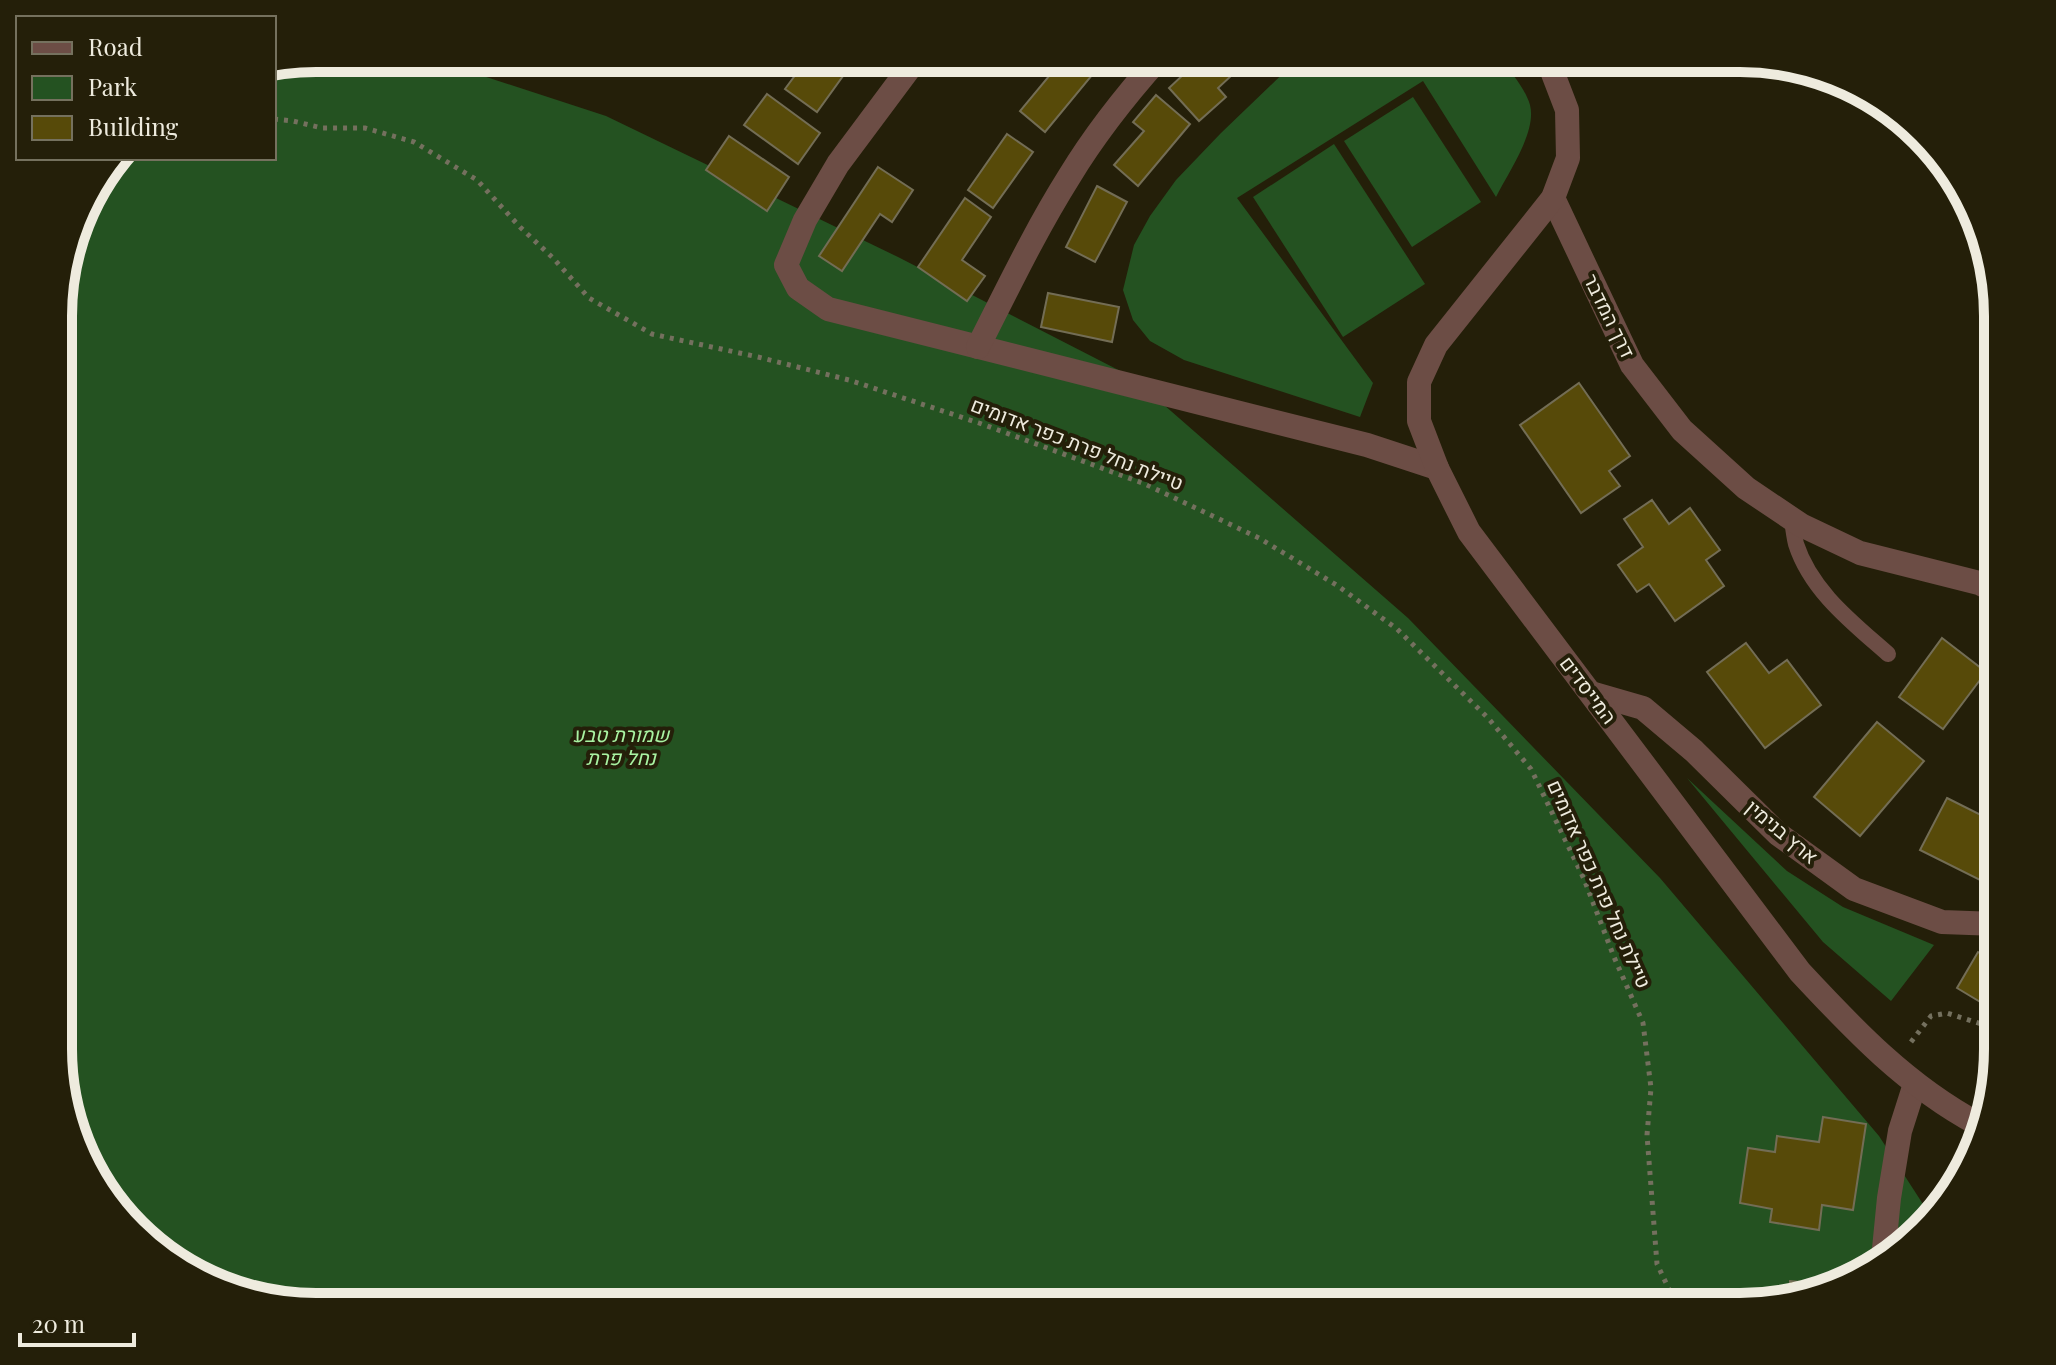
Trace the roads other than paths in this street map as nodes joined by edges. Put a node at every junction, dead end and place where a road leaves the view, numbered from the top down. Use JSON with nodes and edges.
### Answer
{"nodes":[{"id":1,"x":907,"y":72,"type":"edge"},
{"id":2,"x":1147,"y":72,"type":"edge"},
{"id":3,"x":1552,"y":72,"type":"edge"},
{"id":4,"x":1553,"y":198,"type":"junction"},
{"id":5,"x":978,"y":347,"type":"junction"},
{"id":6,"x":1437,"y":468,"type":"junction"},
{"id":7,"x":1792,"y":519,"type":"junction"},
{"id":8,"x":1983,"y":585,"type":"edge"},
{"id":9,"x":1888,"y":654,"type":"dead end"},
{"id":10,"x":1591,"y":693,"type":"junction"},
{"id":11,"x":1983,"y":923,"type":"edge"},
{"id":12,"x":1915,"y":1084,"type":"junction"},
{"id":13,"x":1973,"y":1121,"type":"edge"},
{"id":14,"x":1884,"y":1245,"type":"edge"}],
"edges":[{"from":1,"to":5,"type":"street"},
{"from":2,"to":5,"type":"street"},
{"from":3,"to":4,"type":"street"},
{"from":4,"to":6,"type":"street","name":"המייסדים"},
{"from":4,"to":7,"type":"street","name":"דרך המדבר"},
{"from":5,"to":6,"type":"street"},
{"from":6,"to":10,"type":"street","name":"המייסדים"},
{"from":7,"to":8,"type":"street","name":"דרך המדבר"},
{"from":7,"to":9,"type":"lane"},
{"from":10,"to":11,"type":"street","name":"ארץ בנימין"},
{"from":10,"to":12,"type":"street","name":"המייסדים"},
{"from":12,"to":13,"type":"street","name":"המייסדים"},
{"from":12,"to":14,"type":"street"}]}
